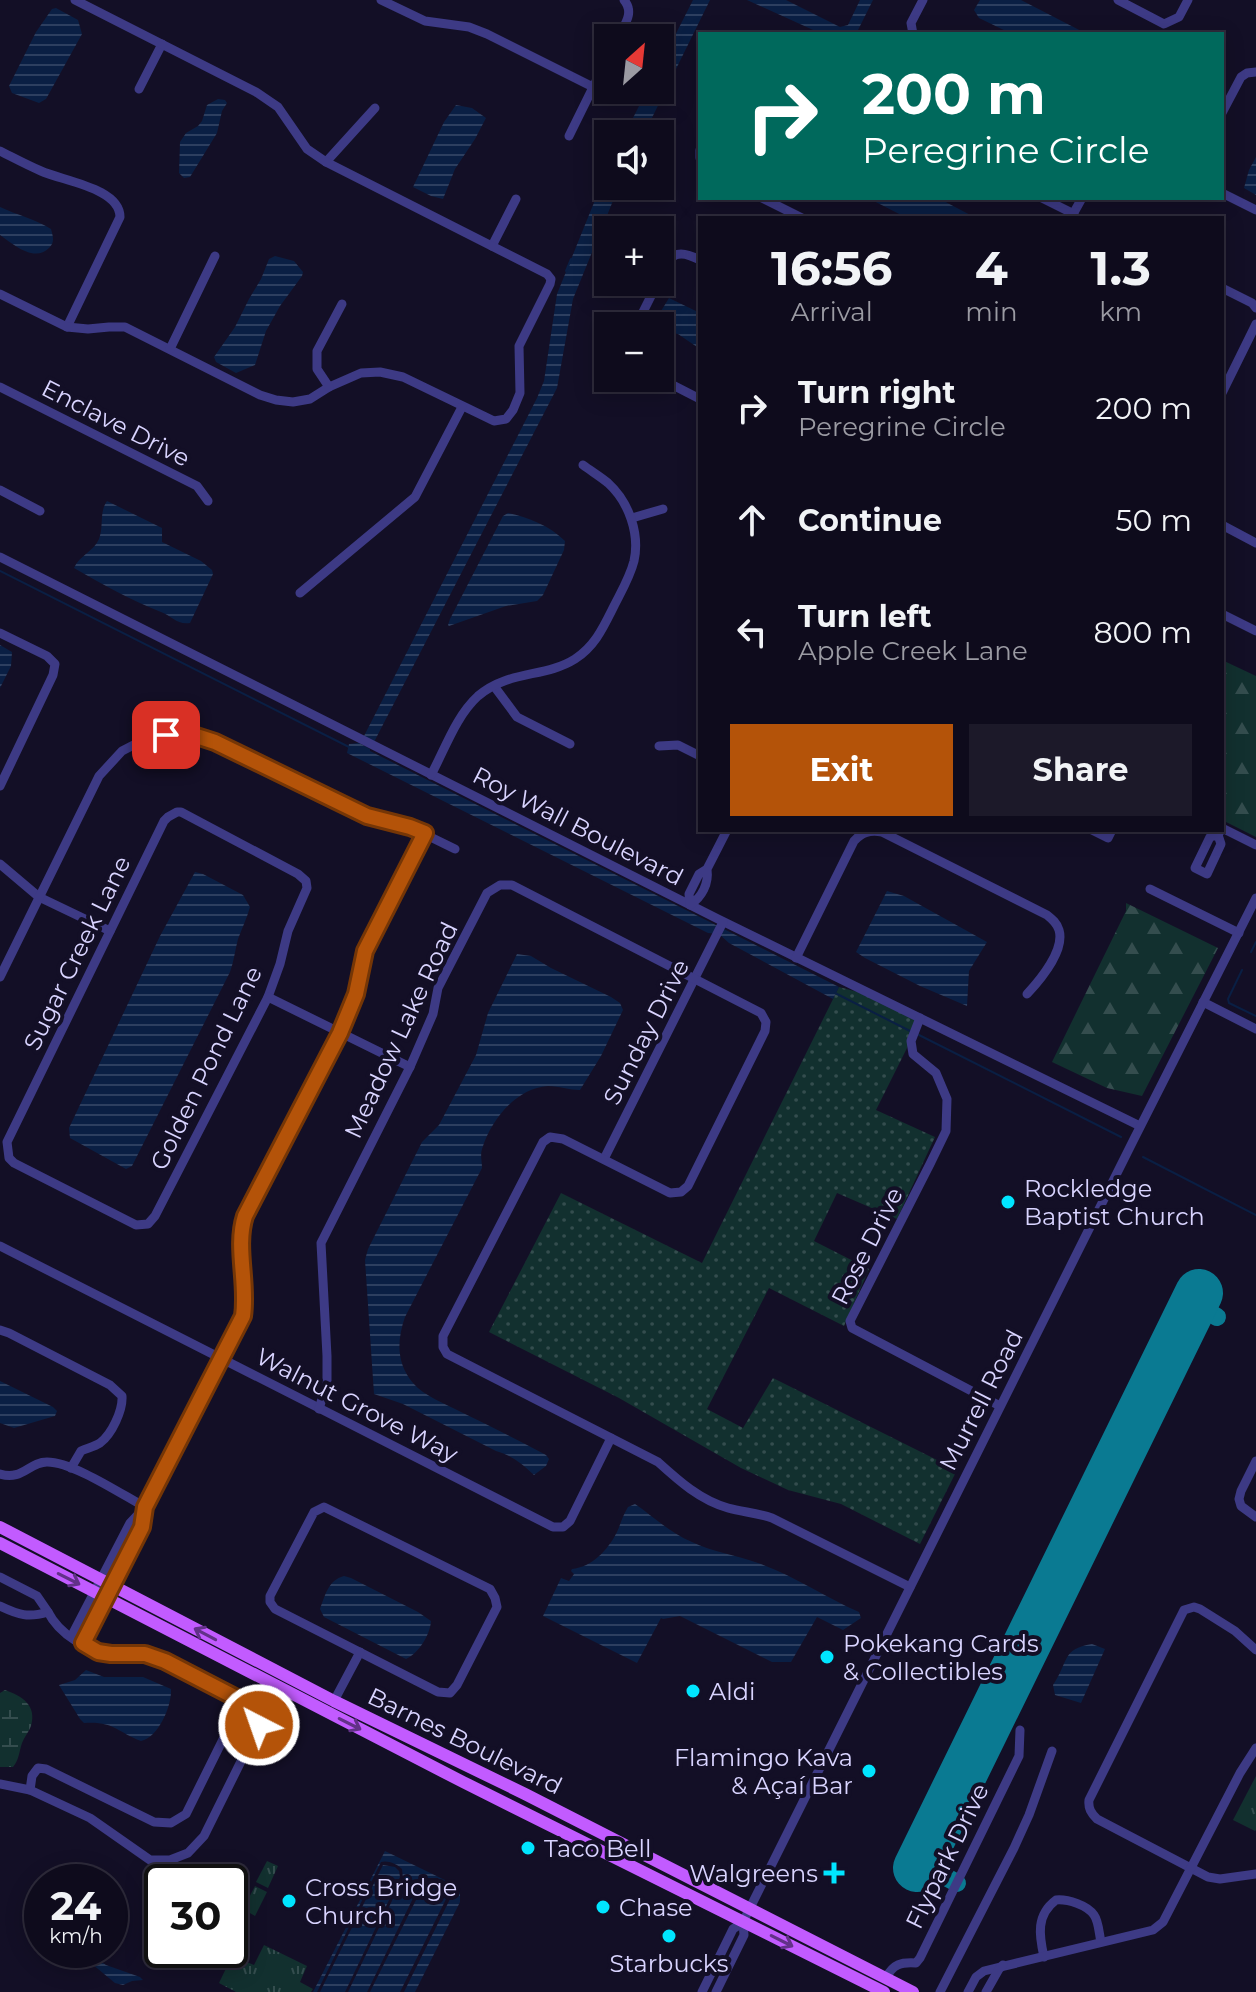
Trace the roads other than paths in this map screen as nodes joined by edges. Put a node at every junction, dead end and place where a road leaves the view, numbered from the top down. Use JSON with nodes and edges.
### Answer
{"nodes":[{"id":1,"x":75,"y":0,"type":"edge"},
{"id":2,"x":381,"y":0,"type":"edge"},
{"id":3,"x":624,"y":0,"type":"edge"},
{"id":4,"x":923,"y":0,"type":"edge"},
{"id":5,"x":1118,"y":0,"type":"edge"},
{"id":6,"x":1188,"y":0,"type":"edge"},
{"id":7,"x":625,"y":24,"type":"edge"},
{"id":8,"x":913,"y":32,"type":"edge"},
{"id":9,"x":162,"y":44,"type":"junction"},
{"id":10,"x":1256,"y":72,"type":"edge"},
{"id":11,"x":593,"y":87,"type":"joint"},
{"id":12,"x":139,"y":89,"type":"dead end"},
{"id":13,"x":375,"y":108,"type":"dead end"},
{"id":14,"x":1224,"y":109,"type":"edge"},
{"id":15,"x":569,"y":136,"type":"dead end"},
{"id":16,"x":0,"y":151,"type":"edge"},
{"id":17,"x":326,"y":162,"type":"junction"},
{"id":18,"x":1224,"y":194,"type":"edge"},
{"id":19,"x":516,"y":199,"type":"dead end"},
{"id":20,"x":766,"y":200,"type":"edge"},
{"id":21,"x":1045,"y":200,"type":"edge"},
{"id":22,"x":1256,"y":210,"type":"edge"},
{"id":23,"x":798,"y":216,"type":"edge"},
{"id":24,"x":1073,"y":216,"type":"edge"},
{"id":25,"x":492,"y":246,"type":"junction"},
{"id":26,"x":215,"y":256,"type":"dead end"},
{"id":27,"x":674,"y":256,"type":"edge"},
{"id":28,"x":698,"y":259,"type":"edge"},
{"id":29,"x":1224,"y":289,"type":"edge"},
{"id":30,"x":0,"y":294,"type":"edge"},
{"id":31,"x":342,"y":304,"type":"dead end"},
{"id":32,"x":1256,"y":308,"type":"edge"},
{"id":33,"x":1256,"y":324,"type":"edge"},
{"id":34,"x":67,"y":327,"type":"junction"},
{"id":35,"x":170,"y":349,"type":"junction"},
{"id":36,"x":674,"y":386,"type":"edge"},
{"id":37,"x":0,"y":387,"type":"edge"},
{"id":38,"x":329,"y":387,"type":"junction"},
{"id":39,"x":1224,"y":389,"type":"edge"},
{"id":40,"x":698,"y":398,"type":"edge"},
{"id":41,"x":462,"y":407,"type":"junction"},
{"id":42,"x":583,"y":465,"type":"dead end"},
{"id":43,"x":0,"y":490,"type":"edge"},
{"id":44,"x":208,"y":501,"type":"dead end"},
{"id":45,"x":663,"y":509,"type":"dead end"},
{"id":46,"x":40,"y":511,"type":"dead end"},
{"id":47,"x":632,"y":518,"type":"junction"},
{"id":48,"x":1224,"y":526,"type":"edge"},
{"id":49,"x":1256,"y":543,"type":"edge"},
{"id":50,"x":0,"y":557,"type":"edge"},
{"id":51,"x":300,"y":593,"type":"dead end"},
{"id":52,"x":1224,"y":615,"type":"edge"},
{"id":53,"x":1256,"y":631,"type":"edge"},
{"id":54,"x":0,"y":633,"type":"edge"},
{"id":55,"x":494,"y":686,"type":"junction"},
{"id":56,"x":138,"y":712,"type":"dead end"},
{"id":57,"x":149,"y":737,"type":"junction"},
{"id":58,"x":570,"y":744,"type":"dead end"},
{"id":59,"x":659,"y":746,"type":"dead end"},
{"id":60,"x":698,"y":755,"type":"edge"},
{"id":61,"x":431,"y":775,"type":"junction"},
{"id":62,"x":0,"y":786,"type":"edge"},
{"id":63,"x":174,"y":814,"type":"joint"},
{"id":64,"x":726,"y":832,"type":"edge"},
{"id":65,"x":1096,"y":832,"type":"edge"},
{"id":66,"x":1111,"y":832,"type":"edge"},
{"id":67,"x":1223,"y":832,"type":"edge"},
{"id":68,"x":425,"y":833,"type":"junction"},
{"id":69,"x":1256,"y":845,"type":"edge"},
{"id":70,"x":455,"y":849,"type":"dead end"},
{"id":71,"x":0,"y":864,"type":"edge"},
{"id":72,"x":1150,"y":889,"type":"dead end"},
{"id":73,"x":39,"y":897,"type":"junction"},
{"id":74,"x":1256,"y":898,"type":"edge"},
{"id":75,"x":690,"y":905,"type":"junction"},
{"id":76,"x":723,"y":922,"type":"junction"},
{"id":77,"x":110,"y":931,"type":"junction"},
{"id":78,"x":1239,"y":933,"type":"junction"},
{"id":79,"x":796,"y":958,"type":"junction"},
{"id":80,"x":0,"y":977,"type":"edge"},
{"id":81,"x":694,"y":979,"type":"junction"},
{"id":82,"x":1027,"y":994,"type":"dead end"},
{"id":83,"x":268,"y":997,"type":"junction"},
{"id":84,"x":1203,"y":1002,"type":"junction"},
{"id":85,"x":920,"y":1018,"type":"junction"},
{"id":86,"x":1256,"y":1029,"type":"edge"},
{"id":87,"x":340,"y":1033,"type":"junction"},
{"id":88,"x":410,"y":1067,"type":"junction"},
{"id":89,"x":1140,"y":1126,"type":"junction"},
{"id":90,"x":604,"y":1159,"type":"junction"},
{"id":91,"x":148,"y":1224,"type":"joint"},
{"id":92,"x":0,"y":1246,"type":"edge"},
{"id":93,"x":0,"y":1330,"type":"edge"},
{"id":94,"x":222,"y":1359,"type":"junction"},
{"id":95,"x":1000,"y":1406,"type":"junction"},
{"id":96,"x":319,"y":1409,"type":"junction"},
{"id":97,"x":611,"y":1438,"type":"junction"},
{"id":98,"x":1256,"y":1461,"type":"edge"},
{"id":99,"x":71,"y":1468,"type":"junction"},
{"id":100,"x":0,"y":1474,"type":"edge"},
{"id":101,"x":145,"y":1507,"type":"junction"},
{"id":102,"x":1256,"y":1517,"type":"edge"},
{"id":103,"x":0,"y":1527,"type":"edge"},
{"id":104,"x":0,"y":1543,"type":"edge"},
{"id":105,"x":0,"y":1577,"type":"edge"},
{"id":106,"x":910,"y":1587,"type":"junction"},
{"id":107,"x":103,"y":1588,"type":"junction"},
{"id":108,"x":0,"y":1606,"type":"edge"},
{"id":109,"x":48,"y":1612,"type":"junction"},
{"id":110,"x":71,"y":1637,"type":"junction"},
{"id":111,"x":83,"y":1643,"type":"junction"},
{"id":112,"x":1256,"y":1650,"type":"edge"},
{"id":113,"x":360,"y":1652,"type":"junction"},
{"id":114,"x":231,"y":1663,"type":"junction"},
{"id":115,"x":242,"y":1701,"type":"junction"},
{"id":116,"x":307,"y":1702,"type":"junction"},
{"id":117,"x":328,"y":1702,"type":"junction"},
{"id":118,"x":1020,"y":1730,"type":"dead end"},
{"id":119,"x":1256,"y":1748,"type":"edge"},
{"id":120,"x":1052,"y":1751,"type":"dead end"},
{"id":121,"x":0,"y":1784,"type":"edge"},
{"id":122,"x":30,"y":1790,"type":"junction"},
{"id":123,"x":498,"y":1800,"type":"junction"},
{"id":124,"x":592,"y":1828,"type":"junction"},
{"id":125,"x":579,"y":1840,"type":"junction"},
{"id":126,"x":1191,"y":1868,"type":"junction"},
{"id":127,"x":1256,"y":1874,"type":"edge"},
{"id":128,"x":702,"y":1884,"type":"junction"},
{"id":129,"x":749,"y":1909,"type":"junction"},
{"id":130,"x":743,"y":1922,"type":"junction"},
{"id":131,"x":1101,"y":1942,"type":"junction"},
{"id":132,"x":1044,"y":1957,"type":"junction"},
{"id":133,"x":1003,"y":1965,"type":"junction"},
{"id":134,"x":885,"y":1985,"type":"edge"},
{"id":135,"x":702,"y":1992,"type":"edge"},
{"id":136,"x":716,"y":1992,"type":"edge"},
{"id":137,"x":913,"y":1992,"type":"edge"},
{"id":138,"x":940,"y":1992,"type":"edge"},
{"id":139,"x":968,"y":1992,"type":"edge"},
{"id":140,"x":986,"y":1992,"type":"edge"}],
"edges":[{"from":1,"to":9,"type":"street"},
{"from":2,"to":11,"type":"street"},
{"from":3,"to":7,"type":"street"},
{"from":4,"to":8,"type":"street"},
{"from":5,"to":6,"type":"street"},
{"from":9,"to":12,"type":"street"},
{"from":9,"to":17,"type":"street"},
{"from":10,"to":14,"type":"street"},
{"from":11,"to":15,"type":"street"},
{"from":13,"to":17,"type":"street"},
{"from":16,"to":34,"type":"street"},
{"from":17,"to":25,"type":"street"},
{"from":18,"to":22,"type":"street"},
{"from":19,"to":25,"type":"street"},
{"from":20,"to":23,"type":"street"},
{"from":21,"to":24,"type":"street"},
{"from":25,"to":41,"type":"street"},
{"from":26,"to":35,"type":"street"},
{"from":27,"to":28,"type":"street"},
{"from":29,"to":32,"type":"street"},
{"from":30,"to":34,"type":"street"},
{"from":31,"to":38,"type":"street"},
{"from":33,"to":39,"type":"street"},
{"from":34,"to":35,"type":"street"},
{"from":35,"to":38,"type":"street"},
{"from":36,"to":40,"type":"street"},
{"from":37,"to":44,"type":"street","name":"Enclave Drive"},
{"from":38,"to":41,"type":"street"},
{"from":41,"to":51,"type":"street"},
{"from":42,"to":47,"type":"street"},
{"from":43,"to":46,"type":"street"},
{"from":45,"to":47,"type":"street"},
{"from":47,"to":55,"type":"street"},
{"from":48,"to":49,"type":"street"},
{"from":50,"to":61,"type":"street","name":"Roy Wall Boulevard"},
{"from":52,"to":53,"type":"street"},
{"from":54,"to":62,"type":"street"},
{"from":55,"to":58,"type":"street"},
{"from":55,"to":61,"type":"street"},
{"from":56,"to":57,"type":"street"},
{"from":57,"to":68,"type":"street"},
{"from":57,"to":73,"type":"street"},
{"from":59,"to":60,"type":"street"},
{"from":61,"to":75,"type":"street","name":"Roy Wall Boulevard"},
{"from":63,"to":77,"type":"street","name":"Sugar Creek Lane"},
{"from":63,"to":83,"type":"street","name":"Golden Pond Lane"},
{"from":64,"to":75,"type":"street"},
{"from":65,"to":66,"type":"street"},
{"from":67,"to":69,"type":"street"},
{"from":68,"to":70,"type":"street"},
{"from":68,"to":87,"type":"street"},
{"from":71,"to":73,"type":"street"},
{"from":72,"to":78,"type":"street"},
{"from":73,"to":77,"type":"street"},
{"from":73,"to":80,"type":"street"},
{"from":74,"to":78,"type":"street","name":"Murrell Road"},
{"from":75,"to":76,"type":"street","name":"Roy Wall Boulevard"},
{"from":76,"to":79,"type":"street","name":"Roy Wall Boulevard"},
{"from":76,"to":81,"type":"street","name":"Sunday Drive"},
{"from":77,"to":91,"type":"street","name":"Sugar Creek Lane"},
{"from":78,"to":84,"type":"street","name":"Murrell Road"},
{"from":79,"to":82,"type":"street"},
{"from":79,"to":85,"type":"street","name":"Roy Wall Boulevard"},
{"from":81,"to":88,"type":"street","name":"Meadow Lake Road"},
{"from":81,"to":90,"type":"street","name":"Sunday Drive"},
{"from":81,"to":90,"type":"street"},
{"from":83,"to":87,"type":"street"},
{"from":83,"to":91,"type":"street","name":"Golden Pond Lane"},
{"from":84,"to":86,"type":"street"},
{"from":84,"to":89,"type":"street","name":"Murrell Road"},
{"from":85,"to":89,"type":"street","name":"Roy Wall Boulevard"},
{"from":85,"to":95,"type":"street","name":"Rose Drive"},
{"from":87,"to":88,"type":"street"},
{"from":87,"to":94,"type":"street"},
{"from":88,"to":96,"type":"street","name":"Meadow Lake Road"},
{"from":89,"to":95,"type":"street","name":"Murrell Road"},
{"from":90,"to":97,"type":"street"},
{"from":92,"to":94,"type":"street","name":"Walnut Grove Way"},
{"from":93,"to":99,"type":"street"},
{"from":94,"to":96,"type":"street","name":"Walnut Grove Way"},
{"from":94,"to":101,"type":"street"},
{"from":95,"to":106,"type":"street","name":"Murrell Road"},
{"from":96,"to":97,"type":"street","name":"Walnut Grove Way"},
{"from":97,"to":106,"type":"street"},
{"from":98,"to":102,"type":"street"},
{"from":99,"to":100,"type":"street"},
{"from":99,"to":101,"type":"street"},
{"from":101,"to":107,"type":"street"},
{"from":103,"to":107,"type":"main road","name":"Barnes Boulevard"},
{"from":104,"to":107,"type":"main road","name":"Barnes Boulevard","one_way":true},
{"from":105,"to":109,"type":"street"},
{"from":106,"to":129,"type":"street","name":"Murrell Road"},
{"from":107,"to":110,"type":"street"},
{"from":107,"to":111,"type":"street"},
{"from":107,"to":114,"type":"main road","name":"Barnes Boulevard"},
{"from":117,"to":107,"type":"main road","name":"Barnes Boulevard","one_way":true},
{"from":108,"to":109,"type":"street"},
{"from":109,"to":110,"type":"street"},
{"from":110,"to":111,"type":"street"},
{"from":111,"to":115,"type":"street"},
{"from":112,"to":126,"type":"street"},
{"from":113,"to":113,"type":"street"},
{"from":113,"to":117,"type":"street"},
{"from":114,"to":116,"type":"main road","name":"Barnes Boulevard"},
{"from":114,"to":117,"type":"main road"},
{"from":115,"to":122,"type":"street"},
{"from":115,"to":122,"type":"street"},
{"from":116,"to":117,"type":"main road"},
{"from":116,"to":123,"type":"main road","name":"Barnes Boulevard","one_way":true},
{"from":117,"to":124,"type":"main road","name":"Barnes Boulevard"},
{"from":118,"to":134,"type":"street","name":"Flypark Drive"},
{"from":119,"to":126,"type":"street"},
{"from":120,"to":138,"type":"street"},
{"from":121,"to":122,"type":"street"},
{"from":123,"to":124,"type":"main road"},
{"from":123,"to":125,"type":"main road","name":"Barnes Boulevard"},
{"from":124,"to":128,"type":"main road","name":"Barnes Boulevard"},
{"from":125,"to":128,"type":"main road"},
{"from":125,"to":130,"type":"main road","name":"Barnes Boulevard"},
{"from":126,"to":127,"type":"street"},
{"from":126,"to":131,"type":"street"},
{"from":128,"to":129,"type":"main road","name":"Barnes Boulevard"},
{"from":129,"to":130,"type":"street","name":"Murrell Road"},
{"from":129,"to":134,"type":"main road","name":"Barnes Boulevard"},
{"from":130,"to":134,"type":"main road","name":"Barnes Boulevard","one_way":true},
{"from":130,"to":135,"type":"street","name":"Murrell Road"},
{"from":130,"to":136,"type":"street","name":"Murrell Road"},
{"from":131,"to":132,"type":"street"},
{"from":131,"to":132,"type":"street"},
{"from":132,"to":133,"type":"street"},
{"from":133,"to":139,"type":"street"},
{"from":133,"to":140,"type":"street"},
{"from":134,"to":137,"type":"main road","name":"Barnes Boulevard"}]}
